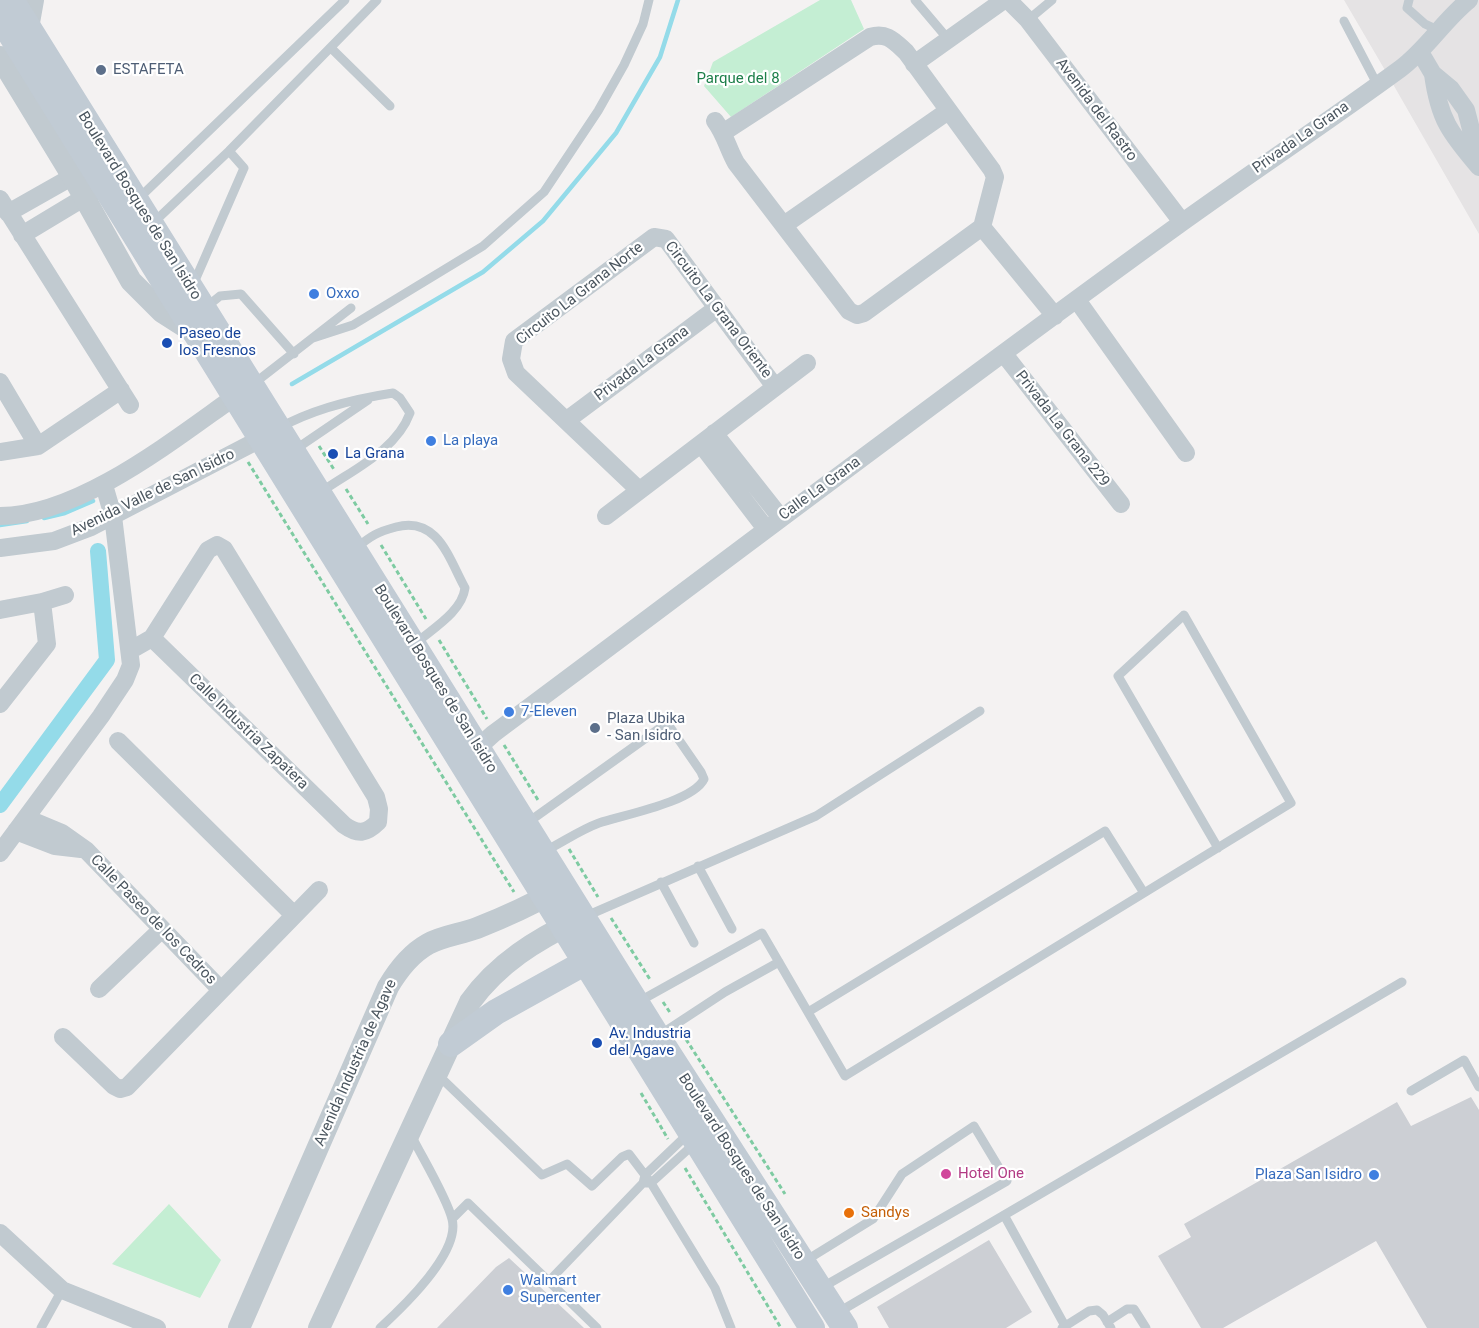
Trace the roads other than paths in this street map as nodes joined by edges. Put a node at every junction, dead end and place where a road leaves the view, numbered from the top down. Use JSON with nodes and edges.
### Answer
{"nodes":[{"id":1,"x":11,"y":0,"type":"edge"},
{"id":2,"x":33,"y":0,"type":"edge"},
{"id":3,"x":345,"y":0,"type":"edge"},
{"id":4,"x":377,"y":0,"type":"edge"},
{"id":5,"x":649,"y":0,"type":"edge"},
{"id":6,"x":915,"y":0,"type":"edge"},
{"id":7,"x":1006,"y":0,"type":"edge"},
{"id":8,"x":1052,"y":0,"type":"edge"},
{"id":9,"x":1409,"y":0,"type":"edge"},
{"id":10,"x":1469,"y":0,"type":"edge"},
{"id":11,"x":0,"y":17,"type":"edge"},
{"id":12,"x":1028,"y":21,"type":"junction"},
{"id":13,"x":1344,"y":21,"type":"dead end"},
{"id":14,"x":28,"y":28,"type":"junction"},
{"id":15,"x":1440,"y":31,"type":"junction"},
{"id":16,"x":948,"y":39,"type":"junction"},
{"id":17,"x":331,"y":48,"type":"junction"},
{"id":18,"x":1420,"y":52,"type":"junction"},
{"id":19,"x":0,"y":57,"type":"edge"},
{"id":20,"x":914,"y":64,"type":"junction"},
{"id":21,"x":1433,"y":74,"type":"junction"},
{"id":22,"x":1377,"y":84,"type":"junction"},
{"id":23,"x":390,"y":106,"type":"dead end"},
{"id":24,"x":948,"y":111,"type":"junction"},
{"id":25,"x":229,"y":151,"type":"junction"},
{"id":26,"x":1479,"y":160,"type":"edge"},
{"id":27,"x":1479,"y":167,"type":"edge"},
{"id":28,"x":97,"y":176,"type":"junction"},
{"id":29,"x":137,"y":200,"type":"junction"},
{"id":30,"x":4,"y":206,"type":"edge"},
{"id":31,"x":1182,"y":222,"type":"junction"},
{"id":32,"x":152,"y":224,"type":"junction"},
{"id":33,"x":784,"y":225,"type":"junction"},
{"id":34,"x":982,"y":227,"type":"junction"},
{"id":35,"x":22,"y":235,"type":"junction"},
{"id":36,"x":659,"y":236,"type":"joint"},
{"id":37,"x":197,"y":300,"type":"junction"},
{"id":38,"x":1077,"y":300,"type":"junction"},
{"id":39,"x":351,"y":308,"type":"dead end"},
{"id":40,"x":717,"y":308,"type":"junction"},
{"id":41,"x":1056,"y":316,"type":"junction"},
{"id":42,"x":314,"y":338,"type":"junction"},
{"id":43,"x":294,"y":354,"type":"junction"},
{"id":44,"x":1004,"y":354,"type":"junction"},
{"id":45,"x":807,"y":363,"type":"dead end"},
{"id":46,"x":0,"y":382,"type":"edge"},
{"id":47,"x":775,"y":387,"type":"junction"},
{"id":48,"x":244,"y":390,"type":"junction"},
{"id":49,"x":374,"y":396,"type":"junction"},
{"id":50,"x":567,"y":420,"type":"junction"},
{"id":51,"x":270,"y":433,"type":"junction"},
{"id":52,"x":708,"y":438,"type":"junction"},
{"id":53,"x":303,"y":444,"type":"junction"},
{"id":54,"x":38,"y":446,"type":"junction"},
{"id":55,"x":0,"y":452,"type":"edge"},
{"id":56,"x":1186,"y":453,"type":"dead end"},
{"id":57,"x":104,"y":485,"type":"junction"},
{"id":58,"x":639,"y":489,"type":"junction"},
{"id":59,"x":319,"y":493,"type":"junction"},
{"id":60,"x":1121,"y":504,"type":"dead end"},
{"id":61,"x":0,"y":516,"type":"edge"},
{"id":62,"x":113,"y":516,"type":"junction"},
{"id":63,"x":606,"y":516,"type":"dead end"},
{"id":64,"x":781,"y":518,"type":"junction"},
{"id":65,"x":766,"y":529,"type":"junction"},
{"id":66,"x":0,"y":548,"type":"edge"},
{"id":67,"x":354,"y":550,"type":"junction"},
{"id":68,"x":65,"y":595,"type":"dead end"},
{"id":69,"x":42,"y":603,"type":"junction"},
{"id":70,"x":0,"y":610,"type":"edge"},
{"id":71,"x":423,"y":637,"type":"junction"},
{"id":72,"x":152,"y":638,"type":"junction"},
{"id":73,"x":131,"y":650,"type":"junction"},
{"id":74,"x":0,"y":704,"type":"edge"},
{"id":75,"x":980,"y":711,"type":"dead end"},
{"id":76,"x":118,"y":741,"type":"dead end"},
{"id":77,"x":479,"y":747,"type":"junction"},
{"id":78,"x":535,"y":817,"type":"junction"},
{"id":79,"x":21,"y":825,"type":"junction"},
{"id":80,"x":554,"y":847,"type":"junction"},
{"id":81,"x":1218,"y":848,"type":"junction"},
{"id":82,"x":0,"y":853,"type":"edge"},
{"id":83,"x":698,"y":866,"type":"junction"},
{"id":84,"x":661,"y":882,"type":"junction"},
{"id":85,"x":319,"y":890,"type":"dead end"},
{"id":86,"x":1144,"y":893,"type":"junction"},
{"id":87,"x":544,"y":897,"type":"junction"},
{"id":88,"x":294,"y":915,"type":"junction"},
{"id":89,"x":584,"y":917,"type":"junction"},
{"id":90,"x":162,"y":929,"type":"junction"},
{"id":91,"x":732,"y":929,"type":"dead end"},
{"id":92,"x":694,"y":943,"type":"dead end"},
{"id":93,"x":586,"y":962,"type":"junction"},
{"id":94,"x":779,"y":962,"type":"junction"},
{"id":95,"x":1402,"y":982,"type":"dead end"},
{"id":96,"x":99,"y":989,"type":"dead end"},
{"id":97,"x":221,"y":990,"type":"junction"},
{"id":98,"x":647,"y":998,"type":"junction"},
{"id":99,"x":808,"y":1012,"type":"junction"},
{"id":100,"x":667,"y":1030,"type":"junction"},
{"id":101,"x":63,"y":1037,"type":"dead end"},
{"id":102,"x":451,"y":1044,"type":"junction"},
{"id":103,"x":437,"y":1074,"type":"junction"},
{"id":104,"x":1479,"y":1087,"type":"edge"},
{"id":105,"x":1411,"y":1091,"type":"dead end"},
{"id":106,"x":410,"y":1134,"type":"junction"},
{"id":107,"x":685,"y":1145,"type":"junction"},
{"id":108,"x":646,"y":1181,"type":"junction"},
{"id":109,"x":1004,"y":1215,"type":"junction"},
{"id":110,"x":452,"y":1219,"type":"junction"},
{"id":111,"x":0,"y":1233,"type":"edge"},
{"id":112,"x":803,"y":1262,"type":"junction"},
{"id":113,"x":549,"y":1281,"type":"junction"},
{"id":114,"x":820,"y":1288,"type":"junction"},
{"id":115,"x":62,"y":1290,"type":"junction"},
{"id":116,"x":840,"y":1321,"type":"edge"},
{"id":117,"x":1109,"y":1325,"type":"edge"},
{"id":118,"x":321,"y":1327,"type":"edge"},
{"id":119,"x":1063,"y":1327,"type":"edge"},
{"id":120,"x":41,"y":1328,"type":"edge"},
{"id":121,"x":157,"y":1328,"type":"edge"},
{"id":122,"x":239,"y":1328,"type":"edge"},
{"id":123,"x":380,"y":1328,"type":"edge"},
{"id":124,"x":597,"y":1328,"type":"edge"},
{"id":125,"x":730,"y":1328,"type":"edge"},
{"id":126,"x":812,"y":1328,"type":"edge"},
{"id":127,"x":1146,"y":1328,"type":"edge"}],
"edges":[{"from":1,"to":14,"type":"main road","name":"Boulevard Bosques de San Isidro"},
{"from":2,"to":14,"type":"street"},
{"from":3,"to":29,"type":"lane"},
{"from":4,"to":17,"type":"lane"},
{"from":5,"to":42,"type":"lane"},
{"from":6,"to":16,"type":"lane"},
{"from":7,"to":12,"type":"street","name":"Avenida del Rastro"},
{"from":7,"to":16,"type":"street"},
{"from":8,"to":12,"type":"lane"},
{"from":9,"to":15,"type":"lane"},
{"from":10,"to":15,"type":"street"},
{"from":11,"to":28,"type":"main road","name":"Boulevard Bosques de San Isidro"},
{"from":12,"to":31,"type":"street","name":"Avenida del Rastro"},
{"from":13,"to":22,"type":"lane"},
{"from":14,"to":28,"type":"main road","name":"Boulevard Bosques de San Isidro"},
{"from":15,"to":18,"type":"street"},
{"from":16,"to":20,"type":"street"},
{"from":17,"to":23,"type":"lane"},
{"from":17,"to":25,"type":"lane"},
{"from":18,"to":21,"type":"street"},
{"from":18,"to":22,"type":"street","name":"Privada La Grana"},
{"from":19,"to":28,"type":"street","name":"Boulevard Bosques de San Isidro"},
{"from":20,"to":24,"type":"street"},
{"from":20,"to":33,"type":"street"},
{"from":21,"to":26,"type":"street"},
{"from":21,"to":27,"type":"street"},
{"from":22,"to":31,"type":"street","name":"Privada La Grana"},
{"from":24,"to":33,"type":"street"},
{"from":24,"to":34,"type":"street"},
{"from":25,"to":32,"type":"lane"},
{"from":25,"to":37,"type":"lane"},
{"from":28,"to":29,"type":"main road","name":"Boulevard Bosques de San Isidro"},
{"from":28,"to":30,"type":"street"},
{"from":28,"to":35,"type":"street"},
{"from":28,"to":48,"type":"main road","name":"Boulevard Bosques de San Isidro"},
{"from":29,"to":32,"type":"main road","name":"Boulevard Bosques de San Isidro"},
{"from":30,"to":35,"type":"street"},
{"from":31,"to":38,"type":"street","name":"Calle La Grana"},
{"from":32,"to":37,"type":"main road","name":"Boulevard Bosques de San Isidro"},
{"from":33,"to":34,"type":"street"},
{"from":34,"to":41,"type":"street"},
{"from":35,"to":54,"type":"street"},
{"from":36,"to":40,"type":"street","name":"Circuito La Grana Oriente"},
{"from":36,"to":50,"type":"street","name":"Circuito La Grana Norte"},
{"from":37,"to":43,"type":"lane"},
{"from":37,"to":48,"type":"main road","name":"Boulevard Bosques de San Isidro"},
{"from":38,"to":41,"type":"street","name":"Calle La Grana"},
{"from":38,"to":56,"type":"street"},
{"from":39,"to":42,"type":"lane"},
{"from":40,"to":47,"type":"street","name":"Circuito La Grana Oriente"},
{"from":40,"to":50,"type":"street","name":"Privada La Grana"},
{"from":41,"to":44,"type":"street","name":"Calle La Grana"},
{"from":42,"to":43,"type":"lane"},
{"from":43,"to":48,"type":"lane"},
{"from":44,"to":60,"type":"street","name":"Privada La Grana 229"},
{"from":44,"to":64,"type":"street","name":"Calle La Grana"},
{"from":45,"to":47,"type":"street"},
{"from":46,"to":54,"type":"street"},
{"from":47,"to":52,"type":"street"},
{"from":48,"to":51,"type":"main road","name":"Boulevard Bosques de San Isidro"},
{"from":48,"to":57,"type":"street","name":"Avenida Valle de San Isidro"},
{"from":49,"to":51,"type":"lane"},
{"from":49,"to":53,"type":"lane"},
{"from":49,"to":59,"type":"lane"},
{"from":50,"to":58,"type":"street"},
{"from":51,"to":53,"type":"main road","name":"Boulevard Bosques de San Isidro"},
{"from":51,"to":62,"type":"street","name":"Avenida Valle de San Isidro"},
{"from":51,"to":77,"type":"main road","name":"Boulevard Bosques de San Isidro"},
{"from":52,"to":58,"type":"street"},
{"from":52,"to":64,"type":"street"},
{"from":52,"to":65,"type":"street"},
{"from":53,"to":59,"type":"main road","name":"Boulevard Bosques de San Isidro"},
{"from":54,"to":55,"type":"street"},
{"from":57,"to":61,"type":"street","name":"Avenida Valle de San Isidro"},
{"from":57,"to":62,"type":"street"},
{"from":58,"to":63,"type":"street"},
{"from":59,"to":67,"type":"main road","name":"Boulevard Bosques de San Isidro"},
{"from":62,"to":66,"type":"street","name":"Avenida Valle de San Isidro"},
{"from":62,"to":73,"type":"street"},
{"from":64,"to":65,"type":"street","name":"Calle La Grana"},
{"from":65,"to":77,"type":"street","name":"Calle La Grana"},
{"from":67,"to":71,"type":"main road","name":"Boulevard Bosques de San Isidro"},
{"from":67,"to":71,"type":"lane"},
{"from":68,"to":69,"type":"street"},
{"from":69,"to":70,"type":"street"},
{"from":69,"to":74,"type":"street"},
{"from":71,"to":77,"type":"main road","name":"Boulevard Bosques de San Isidro"},
{"from":72,"to":72,"type":"street","name":"Calle Industria Zapatera"},
{"from":72,"to":73,"type":"street"},
{"from":73,"to":79,"type":"street"},
{"from":75,"to":83,"type":"lane"},
{"from":76,"to":88,"type":"street"},
{"from":77,"to":78,"type":"main road","name":"Boulevard Bosques de San Isidro"},
{"from":77,"to":87,"type":"main road","name":"Boulevard Bosques de San Isidro"},
{"from":78,"to":80,"type":"main road","name":"Boulevard Bosques de San Isidro"},
{"from":78,"to":80,"type":"lane"},
{"from":79,"to":82,"type":"street"},
{"from":79,"to":90,"type":"street","name":"Calle Paseo de los Cedros"},
{"from":80,"to":87,"type":"main road","name":"Boulevard Bosques de San Isidro"},
{"from":81,"to":81,"type":"lane"},
{"from":81,"to":86,"type":"lane"},
{"from":83,"to":84,"type":"lane"},
{"from":83,"to":91,"type":"lane"},
{"from":84,"to":89,"type":"lane"},
{"from":84,"to":92,"type":"lane"},
{"from":85,"to":88,"type":"street","name":"Calle Paseo de los Cedros"},
{"from":86,"to":99,"type":"lane"},
{"from":86,"to":99,"type":"lane"},
{"from":87,"to":89,"type":"main road","name":"Boulevard Bosques de San Isidro"},
{"from":87,"to":122,"type":"street","name":"Avenida Industria de Agave"},
{"from":88,"to":97,"type":"street","name":"Calle Paseo de los Cedros"},
{"from":89,"to":93,"type":"main road","name":"Boulevard Bosques de San Isidro"},
{"from":89,"to":98,"type":"main road","name":"Boulevard Bosques de San Isidro"},
{"from":89,"to":102,"type":"street"},
{"from":90,"to":96,"type":"street"},
{"from":90,"to":97,"type":"street","name":"Calle Paseo de los Cedros"},
{"from":93,"to":102,"type":"main road"},
{"from":93,"to":107,"type":"main road","name":"Boulevard Bosques de San Isidro"},
{"from":94,"to":98,"type":"lane"},
{"from":94,"to":99,"type":"lane"},
{"from":94,"to":100,"type":"lane"},
{"from":95,"to":109,"type":"lane"},
{"from":97,"to":101,"type":"street","name":"Calle Paseo de los Cedros"},
{"from":98,"to":100,"type":"main road","name":"Boulevard Bosques de San Isidro"},
{"from":100,"to":112,"type":"main road","name":"Boulevard Bosques de San Isidro"},
{"from":102,"to":103,"type":"street"},
{"from":103,"to":106,"type":"street"},
{"from":103,"to":108,"type":"lane"},
{"from":104,"to":105,"type":"lane"},
{"from":106,"to":110,"type":"lane"},
{"from":106,"to":118,"type":"street"},
{"from":107,"to":108,"type":"lane"},
{"from":107,"to":126,"type":"main road","name":"Boulevard Bosques de San Isidro"},
{"from":108,"to":113,"type":"lane"},
{"from":108,"to":125,"type":"lane"},
{"from":109,"to":116,"type":"lane"},
{"from":109,"to":119,"type":"lane"},
{"from":110,"to":113,"type":"lane"},
{"from":110,"to":123,"type":"lane"},
{"from":111,"to":115,"type":"street"},
{"from":112,"to":114,"type":"main road","name":"Boulevard Bosques de San Isidro"},
{"from":112,"to":114,"type":"lane"},
{"from":113,"to":124,"type":"lane"},
{"from":114,"to":116,"type":"main road","name":"Boulevard Bosques de San Isidro"},
{"from":115,"to":120,"type":"lane"},
{"from":115,"to":121,"type":"street"},
{"from":117,"to":119,"type":"lane"},
{"from":117,"to":127,"type":"lane"}]}
